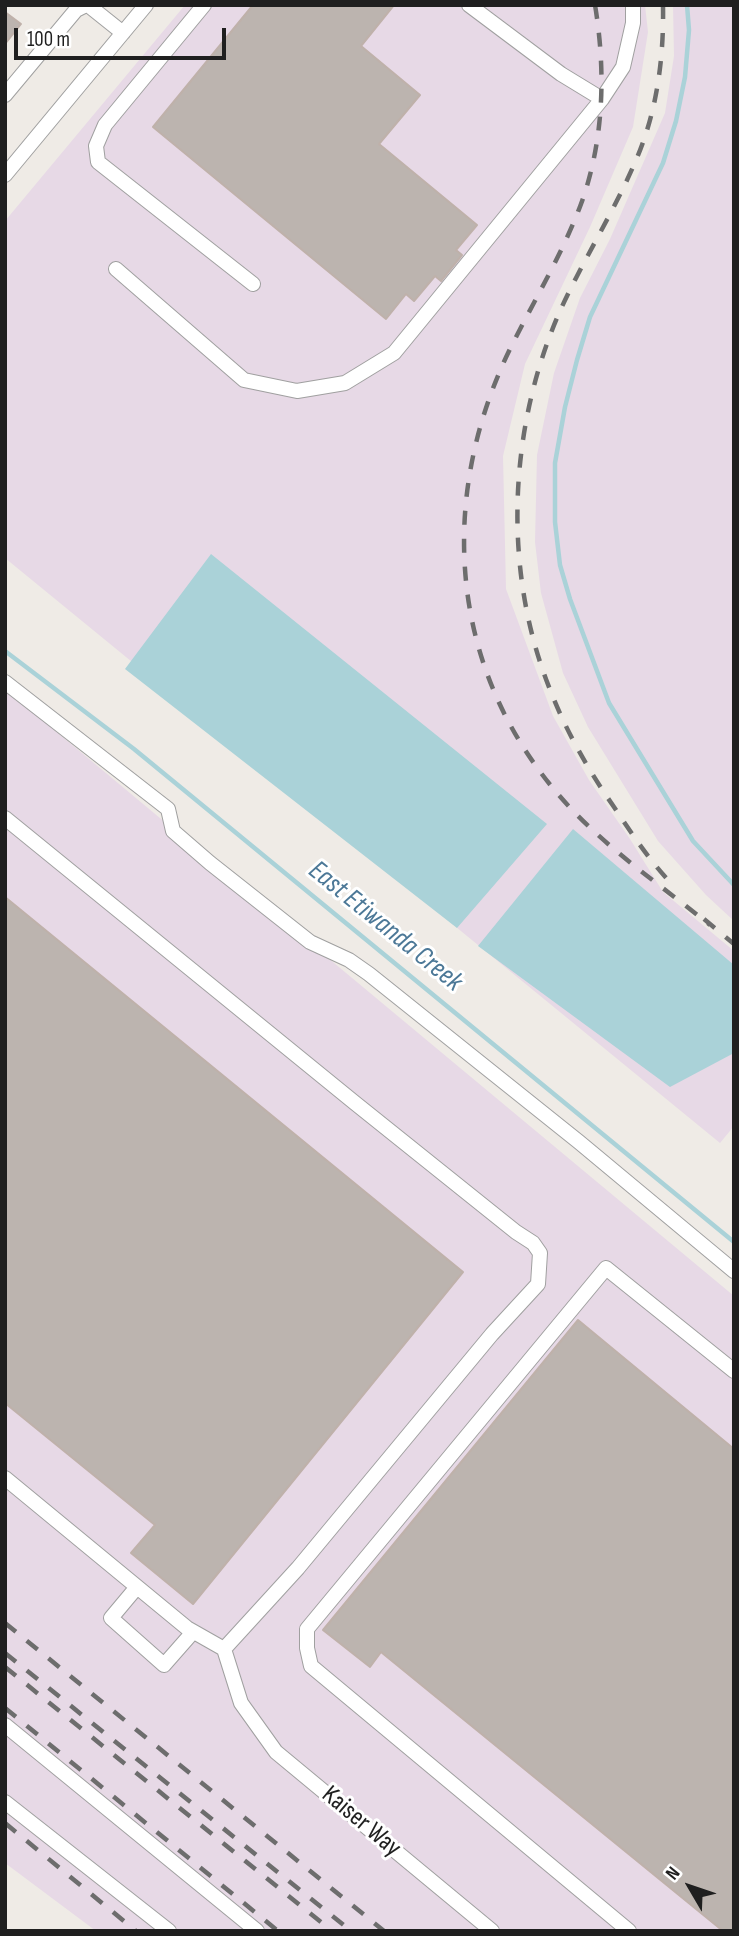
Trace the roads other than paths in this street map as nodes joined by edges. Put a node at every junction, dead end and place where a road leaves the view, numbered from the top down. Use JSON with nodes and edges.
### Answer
{"nodes":[{"id":1,"x":87,"y":5,"type":"edge"},
{"id":2,"x":146,"y":5,"type":"edge"},
{"id":3,"x":204,"y":5,"type":"edge"},
{"id":4,"x":469,"y":5,"type":"edge"},
{"id":5,"x":633,"y":5,"type":"edge"},
{"id":6,"x":123,"y":33,"type":"junction"},
{"id":7,"x":5,"y":95,"type":"edge"},
{"id":8,"x":602,"y":99,"type":"junction"},
{"id":9,"x":5,"y":175,"type":"edge"},
{"id":10,"x":116,"y":270,"type":"dead end"},
{"id":11,"x":253,"y":284,"type":"dead end"},
{"id":12,"x":5,"y":682,"type":"edge"},
{"id":13,"x":5,"y":818,"type":"edge"},
{"id":14,"x":734,"y":1270,"type":"edge"},
{"id":15,"x":734,"y":1371,"type":"edge"},
{"id":16,"x":5,"y":1478,"type":"edge"},
{"id":17,"x":137,"y":1587,"type":"junction"},
{"id":18,"x":194,"y":1632,"type":"junction"},
{"id":19,"x":224,"y":1649,"type":"junction"},
{"id":20,"x":5,"y":1725,"type":"edge"},
{"id":21,"x":5,"y":1801,"type":"edge"},
{"id":22,"x":169,"y":1931,"type":"edge"},
{"id":23,"x":257,"y":1931,"type":"edge"},
{"id":24,"x":492,"y":1931,"type":"edge"},
{"id":25,"x":629,"y":1931,"type":"edge"}],
"edges":[{"from":1,"to":6,"type":"street"},
{"from":1,"to":7,"type":"street"},
{"from":2,"to":6,"type":"street"},
{"from":3,"to":11,"type":"street"},
{"from":4,"to":8,"type":"street"},
{"from":5,"to":8,"type":"street"},
{"from":6,"to":9,"type":"street"},
{"from":8,"to":10,"type":"street"},
{"from":12,"to":14,"type":"street"},
{"from":13,"to":19,"type":"street"},
{"from":15,"to":25,"type":"street"},
{"from":16,"to":17,"type":"street"},
{"from":17,"to":18,"type":"street"},
{"from":17,"to":18,"type":"street"},
{"from":18,"to":19,"type":"street"},
{"from":19,"to":24,"type":"street","name":"Kaiser Way"},
{"from":20,"to":23,"type":"street"},
{"from":21,"to":22,"type":"street"}]}
